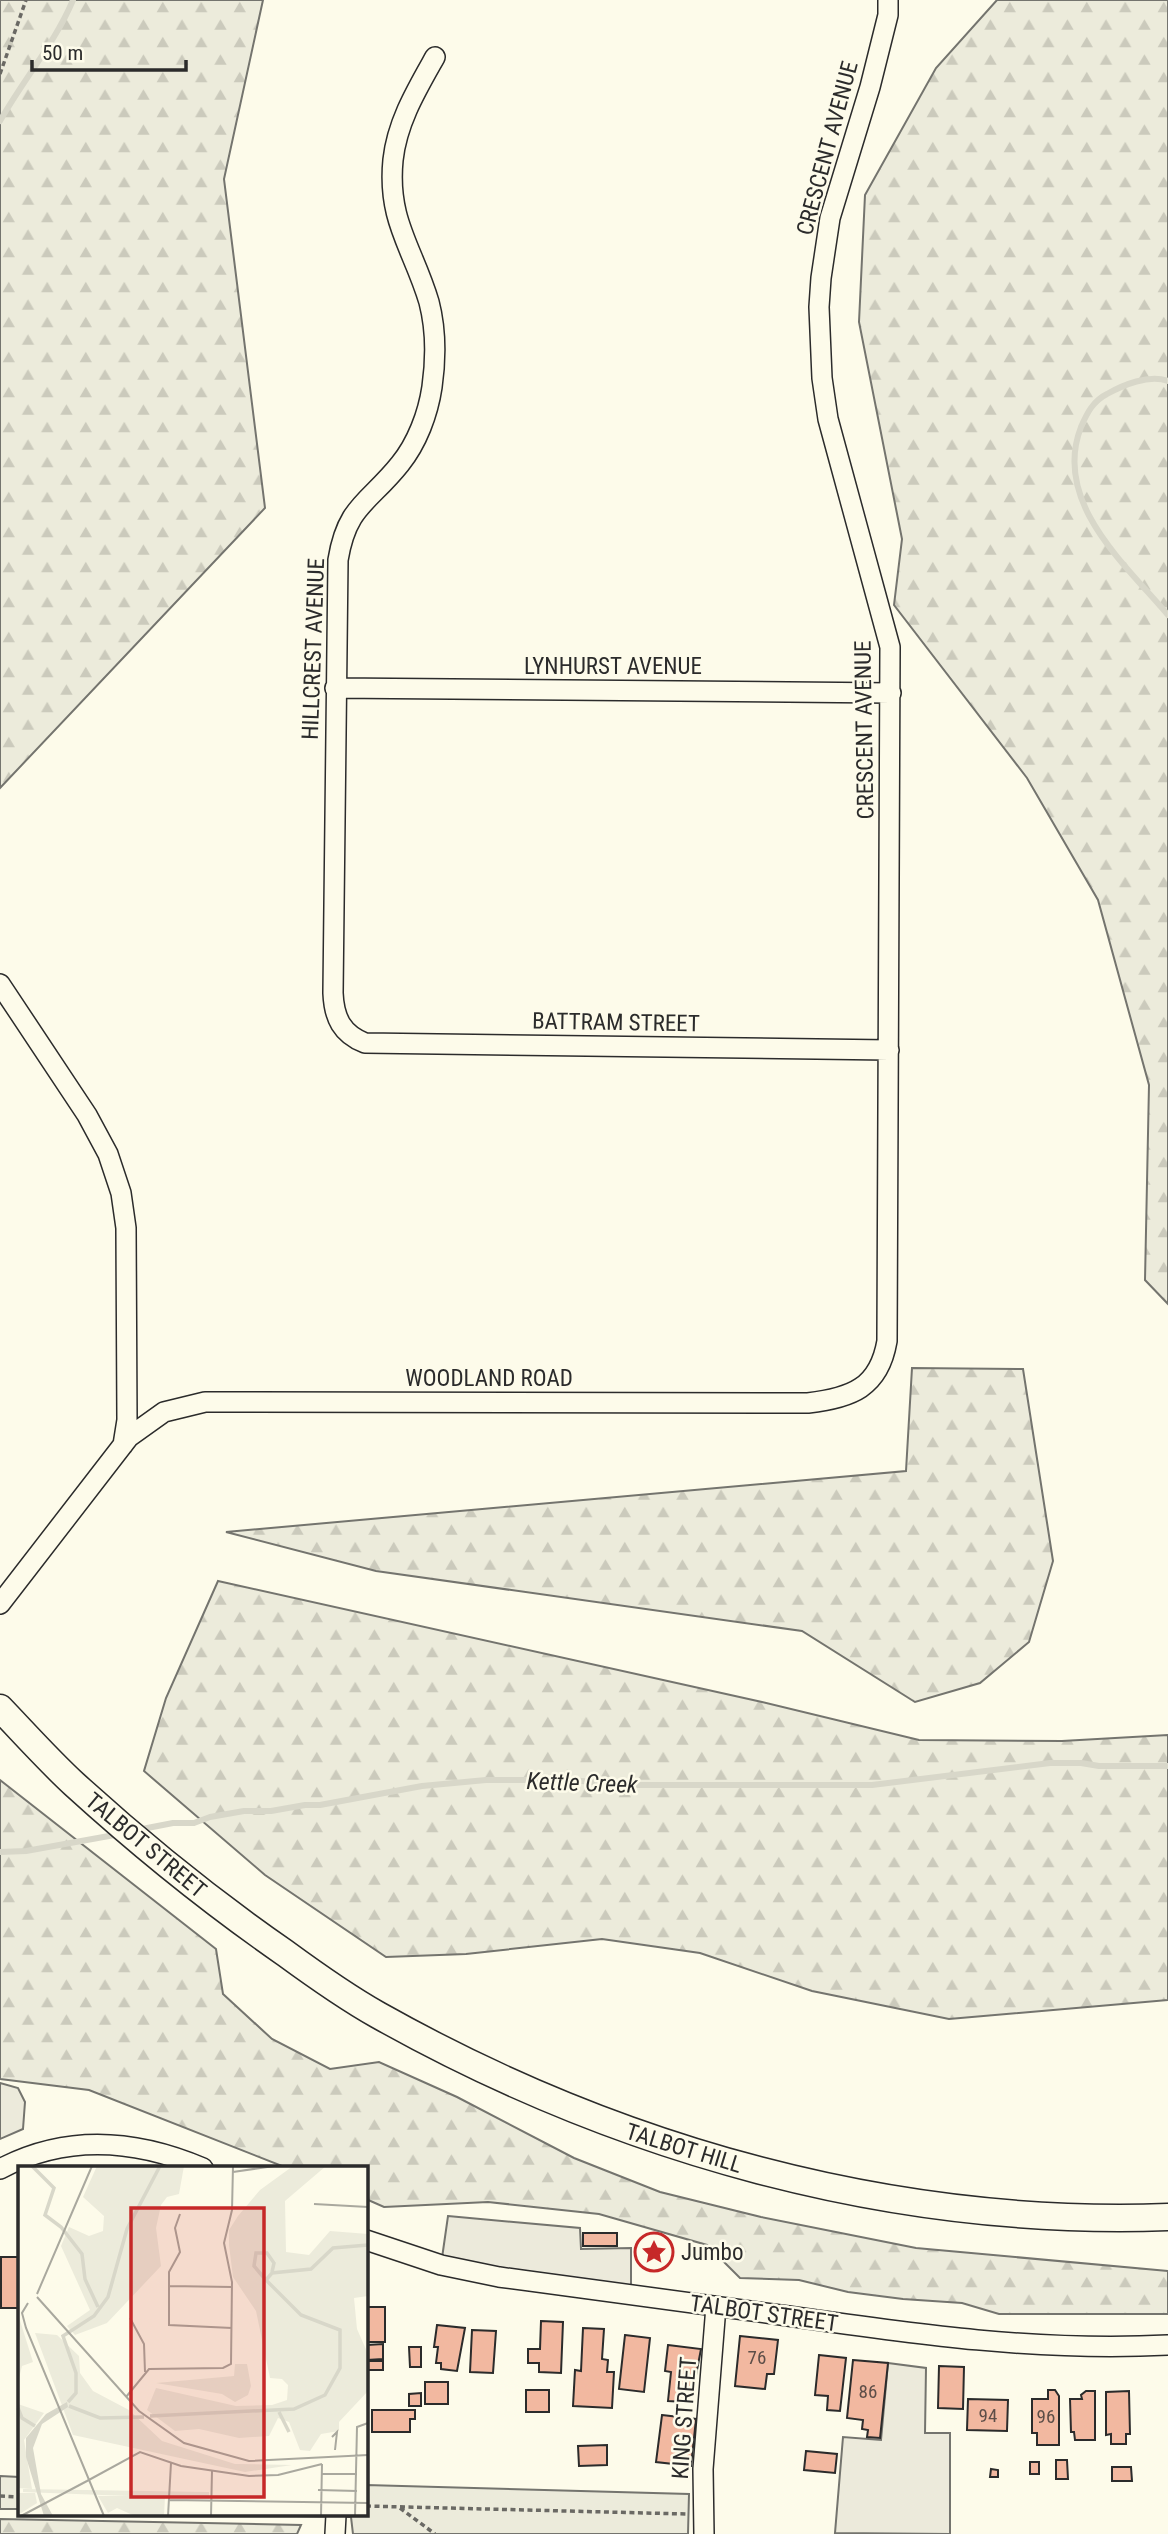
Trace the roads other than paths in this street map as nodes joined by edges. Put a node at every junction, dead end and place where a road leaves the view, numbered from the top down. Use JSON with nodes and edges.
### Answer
{"nodes":[{"id":1,"x":888,"y":0,"type":"edge"},
{"id":2,"x":435,"y":57,"type":"dead end"},
{"id":3,"x":335,"y":688,"type":"junction"},
{"id":4,"x":891,"y":693,"type":"junction"},
{"id":5,"x":0,"y":984,"type":"edge"},
{"id":6,"x":345,"y":1033,"type":"joint"},
{"id":7,"x":888,"y":1050,"type":"junction"},
{"id":8,"x":864,"y":1386,"type":"joint"},
{"id":9,"x":123,"y":1445,"type":"junction"},
{"id":10,"x":0,"y":1604,"type":"edge"},
{"id":11,"x":0,"y":1708,"type":"edge"},
{"id":12,"x":249,"y":1928,"type":"joint"},
{"id":13,"x":196,"y":2166,"type":"edge"},
{"id":14,"x":0,"y":2169,"type":"edge"},
{"id":15,"x":1168,"y":2217,"type":"edge"},
{"id":16,"x":368,"y":2242,"type":"edge"},
{"id":17,"x":716,"y":2306,"type":"junction"},
{"id":18,"x":1168,"y":2345,"type":"edge"},
{"id":19,"x":336,"y":2516,"type":"edge"},
{"id":20,"x":704,"y":2524,"type":"edge"},
{"id":21,"x":335,"y":2534,"type":"edge"}],
"edges":[{"from":1,"to":4,"type":"street","name":"CRESCENT AVENUE"},
{"from":2,"to":3,"type":"street","name":"HILLCREST AVENUE"},
{"from":3,"to":4,"type":"street","name":"LYNHURST AVENUE"},
{"from":3,"to":6,"type":"street","name":"HILLCREST AVENUE"},
{"from":4,"to":7,"type":"street","name":"CRESCENT AVENUE"},
{"from":5,"to":9,"type":"street"},
{"from":6,"to":7,"type":"street","name":"BATTRAM STREET"},
{"from":7,"to":8,"type":"street","name":"CRESCENT AVENUE"},
{"from":8,"to":9,"type":"street","name":"WOODLAND ROAD"},
{"from":9,"to":10,"type":"street","name":"WOODLAND ROAD"},
{"from":11,"to":12,"type":"main road","name":"TALBOT STREET"},
{"from":12,"to":15,"type":"main road","name":"TALBOT HILL"},
{"from":13,"to":14,"type":"street"},
{"from":16,"to":17,"type":"street","name":"TALBOT STREET"},
{"from":17,"to":18,"type":"street","name":"TALBOT STREET"},
{"from":17,"to":20,"type":"street","name":"KING STREET"},
{"from":19,"to":21,"type":"street"}]}
